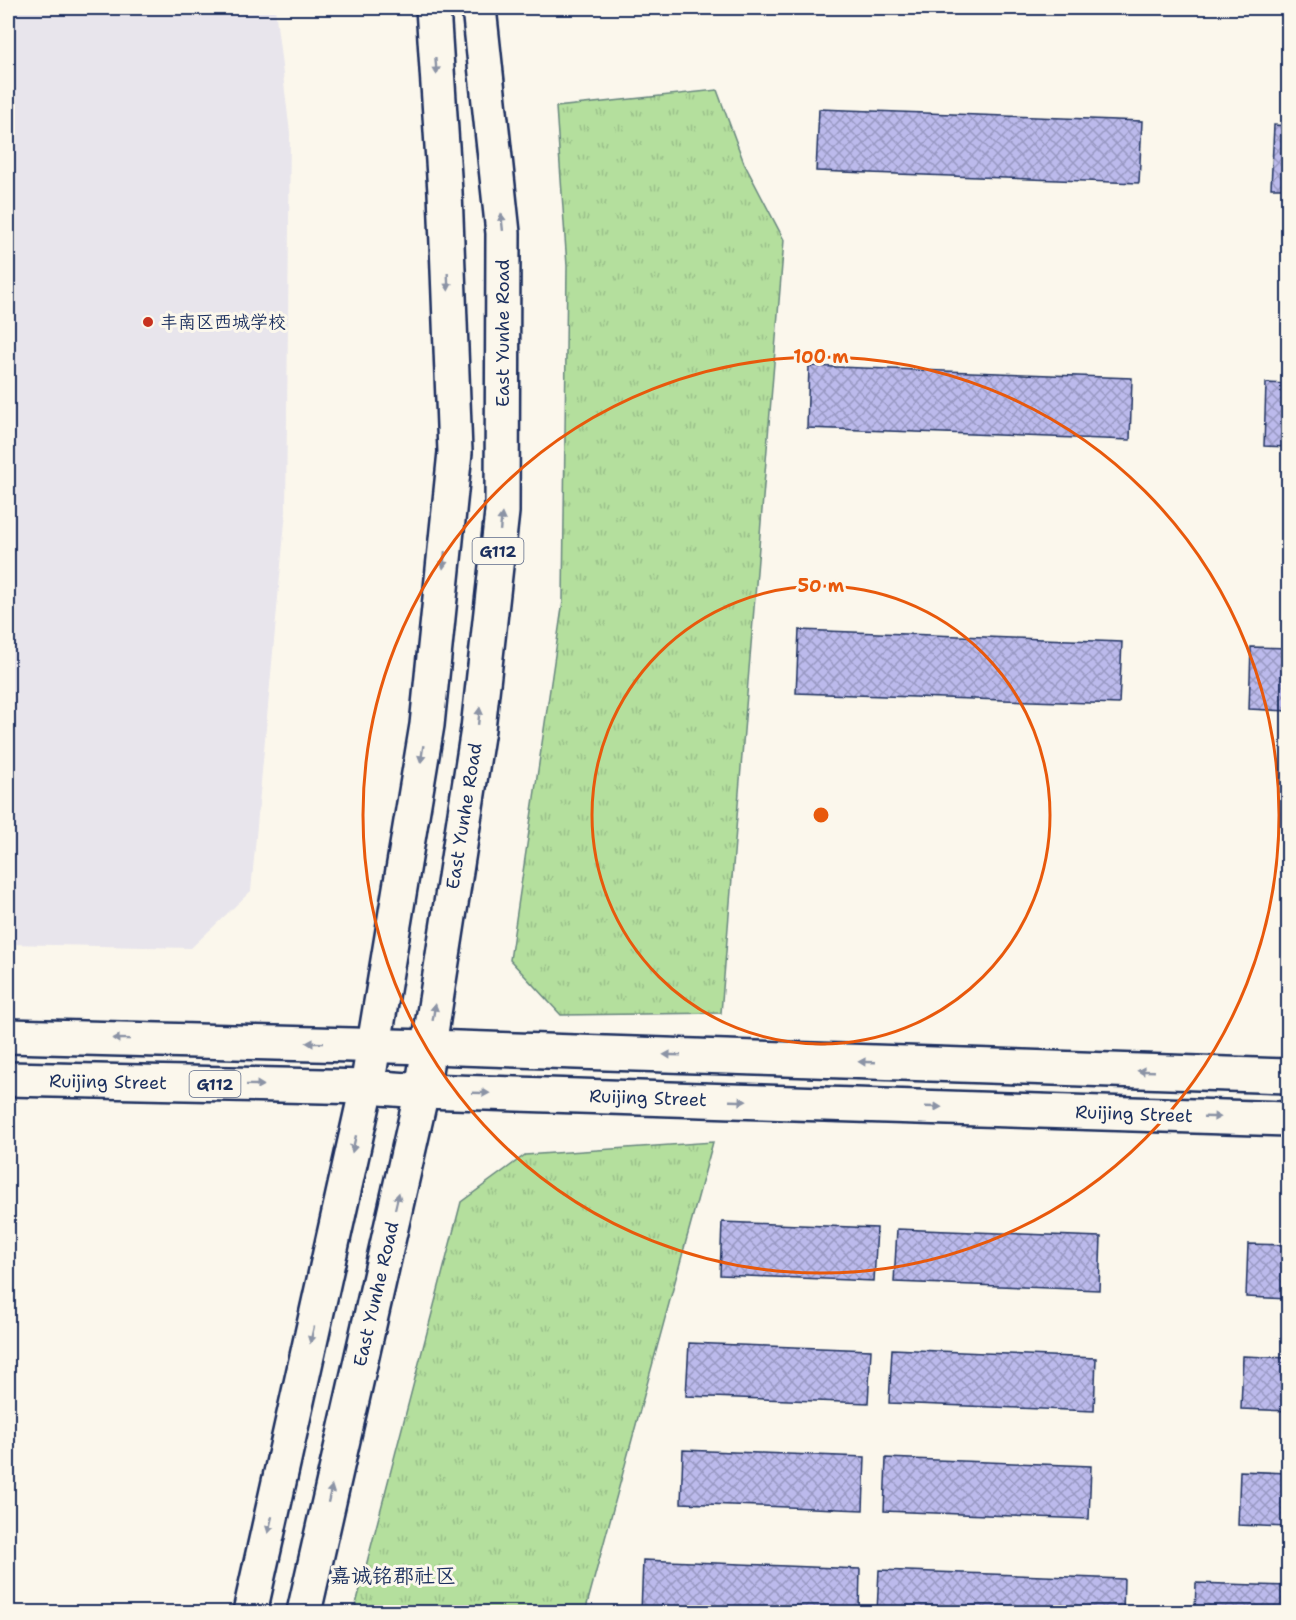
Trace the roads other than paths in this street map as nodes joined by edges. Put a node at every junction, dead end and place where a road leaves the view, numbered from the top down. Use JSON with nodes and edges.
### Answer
{"nodes":[{"id":1,"x":433,"y":8,"type":"edge"},
{"id":2,"x":479,"y":8,"type":"edge"},
{"id":3,"x":8,"y":1036,"type":"edge"},
{"id":4,"x":374,"y":1044,"type":"junction"},
{"id":5,"x":429,"y":1047,"type":"junction"},
{"id":6,"x":1288,"y":1076,"type":"edge"},
{"id":7,"x":8,"y":1080,"type":"edge"},
{"id":8,"x":367,"y":1087,"type":"junction"},
{"id":9,"x":422,"y":1091,"type":"junction"},
{"id":10,"x":1288,"y":1119,"type":"edge"},
{"id":11,"x":250,"y":1612,"type":"edge"},
{"id":12,"x":304,"y":1612,"type":"edge"}],
"edges":[{"from":1,"to":4,"type":"main road","number":"G112","one_way":true},
{"from":5,"to":2,"type":"main road","name":"East Yunhe Road","number":"G112","one_way":true},
{"from":4,"to":3,"type":"main road","one_way":true},
{"from":4,"to":5,"type":"main road"},
{"from":4,"to":8,"type":"main road"},
{"from":6,"to":5,"type":"main road","one_way":true},
{"from":5,"to":9,"type":"main road","name":"East Yunhe Road","number":"G112"},
{"from":7,"to":8,"type":"main road","name":"Ruijing Street","number":"G112","one_way":true},
{"from":8,"to":9,"type":"main road","name":"Ruijing Street","number":"G112"},
{"from":8,"to":11,"type":"main road","one_way":true},
{"from":9,"to":10,"type":"main road","name":"Ruijing Street","one_way":true},
{"from":12,"to":9,"type":"main road","name":"East Yunhe Road","one_way":true}]}
